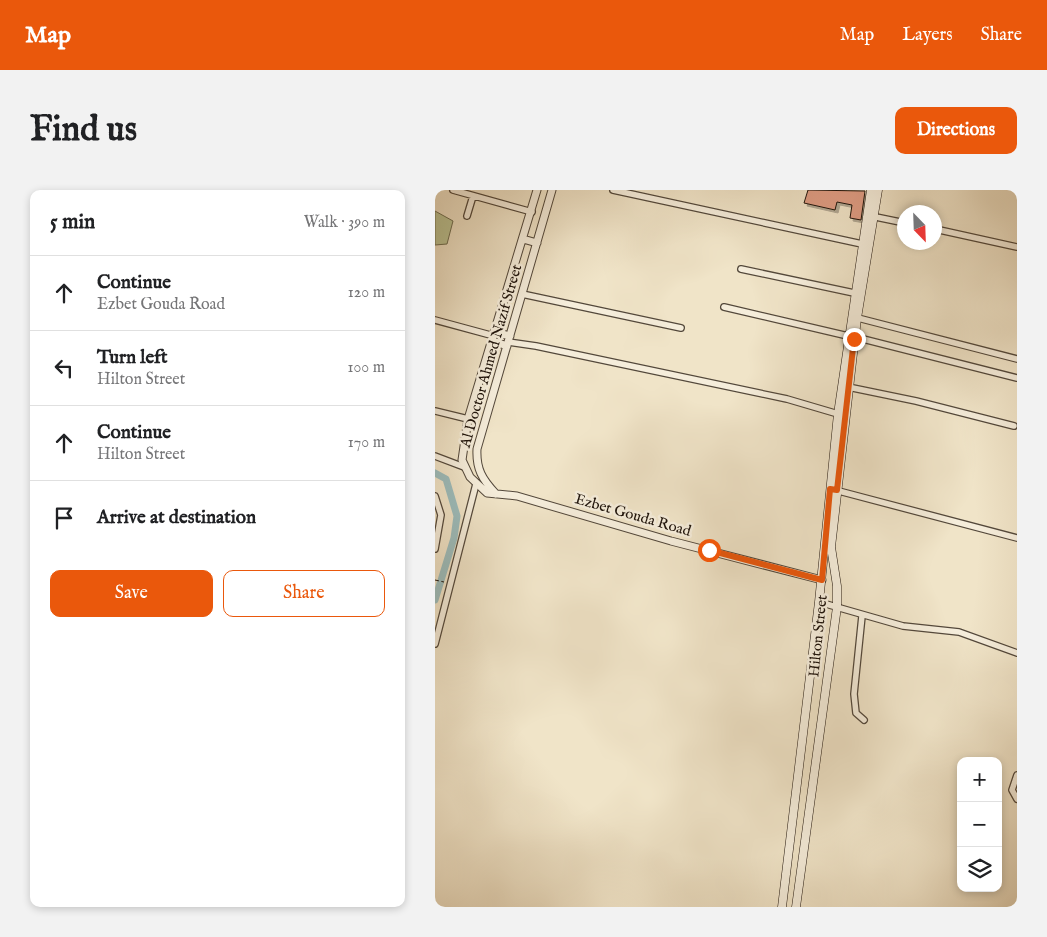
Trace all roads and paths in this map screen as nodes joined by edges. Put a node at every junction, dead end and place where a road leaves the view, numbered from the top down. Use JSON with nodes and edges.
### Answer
{"nodes":[{"id":1,"x":453,"y":190,"type":"edge"},
{"id":2,"x":537,"y":190,"type":"edge"},
{"id":3,"x":552,"y":190,"type":"edge"},
{"id":4,"x":613,"y":190,"type":"edge"},
{"id":5,"x":871,"y":190,"type":"edge"},
{"id":6,"x":878,"y":190,"type":"edge"},
{"id":7,"x":473,"y":196,"type":"junction"},
{"id":8,"x":532,"y":212,"type":"junction"},
{"id":9,"x":467,"y":216,"type":"dead end"},
{"id":10,"x":870,"y":216,"type":"junction"},
{"id":11,"x":897,"y":221,"type":"edge"},
{"id":12,"x":942,"y":231,"type":"edge"},
{"id":13,"x":523,"y":239,"type":"junction"},
{"id":14,"x":537,"y":243,"type":"junction"},
{"id":15,"x":862,"y":244,"type":"junction"},
{"id":16,"x":1017,"y":247,"type":"edge"},
{"id":17,"x":741,"y":269,"type":"dead end"},
{"id":18,"x":854,"y":293,"type":"junction"},
{"id":19,"x":522,"y":294,"type":"junction"},
{"id":20,"x":724,"y":307,"type":"dead end"},
{"id":21,"x":854,"y":317,"type":"junction"},
{"id":22,"x":435,"y":320,"type":"edge"},
{"id":23,"x":681,"y":328,"type":"dead end"},
{"id":24,"x":494,"y":336,"type":"junction"},
{"id":25,"x":851,"y":337,"type":"junction"},
{"id":26,"x":509,"y":341,"type":"junction"},
{"id":27,"x":1017,"y":359,"type":"edge"},
{"id":28,"x":1017,"y":378,"type":"edge"},
{"id":29,"x":848,"y":388,"type":"junction"},
{"id":30,"x":435,"y":412,"type":"edge"},
{"id":31,"x":841,"y":415,"type":"junction"},
{"id":32,"x":468,"y":419,"type":"junction"},
{"id":33,"x":1014,"y":426,"type":"dead end"},
{"id":34,"x":435,"y":456,"type":"edge"},
{"id":35,"x":476,"y":462,"type":"junction"},
{"id":36,"x":464,"y":467,"type":"junction"},
{"id":37,"x":476,"y":484,"type":"junction"},
{"id":38,"x":833,"y":490,"type":"junction"},
{"id":39,"x":496,"y":494,"type":"junction"},
{"id":40,"x":435,"y":496,"type":"edge"},
{"id":41,"x":1017,"y":538,"type":"edge"},
{"id":42,"x":435,"y":549,"type":"edge"},
{"id":43,"x":435,"y":580,"type":"edge"},
{"id":44,"x":822,"y":580,"type":"junction"},
{"id":45,"x":449,"y":583,"type":"dead end"},
{"id":46,"x":819,"y":602,"type":"junction"},
{"id":47,"x":837,"y":607,"type":"junction"},
{"id":48,"x":863,"y":616,"type":"junction"},
{"id":49,"x":435,"y":644,"type":"edge"},
{"id":50,"x":1017,"y":653,"type":"edge"},
{"id":51,"x":864,"y":720,"type":"dead end"},
{"id":52,"x":1017,"y":775,"type":"edge"},
{"id":53,"x":1017,"y":799,"type":"edge"},
{"id":54,"x":782,"y":907,"type":"edge"},
{"id":55,"x":796,"y":907,"type":"edge"}],
"edges":[{"from":1,"to":7,"type":"street"},
{"from":2,"to":8,"type":"street","name":"Al Doctor Ahmed Nazif Street"},
{"from":3,"to":14,"type":"street","name":"Al Doctor Ahmed Nazif Street"},
{"from":4,"to":15,"type":"street"},
{"from":5,"to":10,"type":"main road","name":"Hilton Street"},
{"from":6,"to":10,"type":"main road","name":"Hilton Street"},
{"from":7,"to":8,"type":"street"},
{"from":7,"to":9,"type":"street"},
{"from":8,"to":13,"type":"street","name":"Al Doctor Ahmed Nazif Street"},
{"from":10,"to":11,"type":"street"},
{"from":10,"to":15,"type":"main road","name":"Hilton Street"},
{"from":10,"to":21,"type":"main road","name":"Hilton Street"},
{"from":12,"to":16,"type":"street"},
{"from":13,"to":14,"type":"street"},
{"from":13,"to":24,"type":"street","name":"Al Doctor Ahmed Nazif Street"},
{"from":14,"to":19,"type":"street","name":"Al Doctor Ahmed Nazif Street"},
{"from":15,"to":18,"type":"main road","name":"Hilton Street"},
{"from":17,"to":18,"type":"street"},
{"from":18,"to":21,"type":"main road","name":"Hilton Street"},
{"from":19,"to":23,"type":"street"},
{"from":19,"to":26,"type":"street","name":"Al Doctor Ahmed Nazif Street"},
{"from":20,"to":25,"type":"street"},
{"from":21,"to":25,"type":"main road","name":"Hilton Street"},
{"from":21,"to":27,"type":"street"},
{"from":22,"to":24,"type":"street"},
{"from":24,"to":26,"type":"street"},
{"from":24,"to":32,"type":"street","name":"Al Doctor Ahmed Nazif Street"},
{"from":25,"to":28,"type":"street"},
{"from":25,"to":29,"type":"main road","name":"Hilton Street"},
{"from":25,"to":31,"type":"main road","name":"Hilton Street"},
{"from":26,"to":31,"type":"street"},
{"from":26,"to":35,"type":"street","name":"Al Doctor Ahmed Nazif Street"},
{"from":29,"to":31,"type":"main road","name":"Hilton Street"},
{"from":29,"to":33,"type":"street"},
{"from":30,"to":32,"type":"street"},
{"from":31,"to":38,"type":"main road","name":"Hilton Street"},
{"from":32,"to":36,"type":"street","name":"Al Doctor Ahmed Nazif Street"},
{"from":34,"to":36,"type":"street"},
{"from":35,"to":36,"type":"street"},
{"from":35,"to":39,"type":"street","name":"Al Doctor Ahmed Nazif Street"},
{"from":36,"to":37,"type":"street","name":"Al Doctor Ahmed Nazif Street"},
{"from":37,"to":39,"type":"street","name":"Al Doctor Ahmed Nazif Street"},
{"from":37,"to":49,"type":"street"},
{"from":38,"to":41,"type":"street"},
{"from":38,"to":44,"type":"main road","name":"Hilton Street"},
{"from":38,"to":47,"type":"main road","name":"Hilton Street"},
{"from":39,"to":44,"type":"street","name":"Ezbet Gouda Road"},
{"from":40,"to":42,"type":"street"},
{"from":43,"to":45,"type":"path"},
{"from":44,"to":46,"type":"main road","name":"Hilton Street"},
{"from":46,"to":47,"type":"street"},
{"from":46,"to":54,"type":"main road","name":"Hilton Street"},
{"from":47,"to":48,"type":"street"},
{"from":47,"to":55,"type":"main road","name":"Hilton Street"},
{"from":48,"to":50,"type":"street"},
{"from":48,"to":51,"type":"street"},
{"from":52,"to":53,"type":"street"}]}
